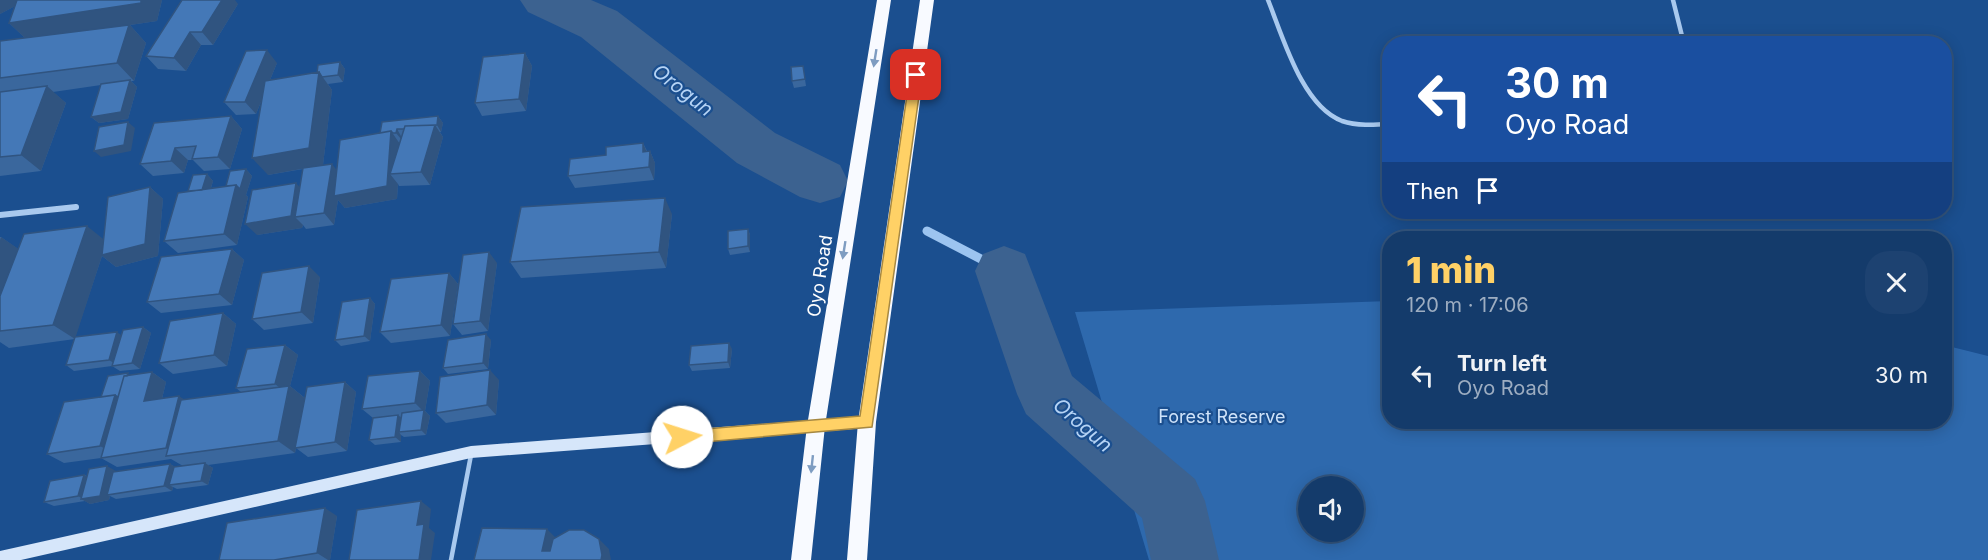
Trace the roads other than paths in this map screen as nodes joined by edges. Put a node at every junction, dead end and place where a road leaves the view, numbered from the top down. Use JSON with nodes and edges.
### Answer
{"nodes":[{"id":1,"x":884,"y":0,"type":"edge"},
{"id":2,"x":927,"y":0,"type":"edge"},
{"id":3,"x":1268,"y":0,"type":"edge"},
{"id":4,"x":1672,"y":0,"type":"edge"},
{"id":5,"x":1682,"y":36,"type":"edge"},
{"id":6,"x":1382,"y":124,"type":"edge"},
{"id":7,"x":76,"y":207,"type":"dead end"},
{"id":8,"x":0,"y":215,"type":"edge"},
{"id":9,"x":867,"y":422,"type":"junction"},
{"id":10,"x":816,"y":426,"type":"junction"},
{"id":11,"x":471,"y":452,"type":"junction"},
{"id":12,"x":0,"y":558,"type":"edge"},
{"id":13,"x":451,"y":560,"type":"edge"},
{"id":14,"x":801,"y":560,"type":"edge"},
{"id":15,"x":857,"y":560,"type":"edge"}],
"edges":[{"from":1,"to":10,"type":"highway","name":"Oyo Road","one_way":true},
{"from":2,"to":9,"type":"highway"},
{"from":3,"to":6,"type":"lane"},
{"from":4,"to":5,"type":"lane"},
{"from":7,"to":8,"type":"street"},
{"from":9,"to":10,"type":"main road"},
{"from":9,"to":15,"type":"highway"},
{"from":10,"to":11,"type":"main road"},
{"from":10,"to":14,"type":"highway","name":"Oyo Road","one_way":true},
{"from":11,"to":12,"type":"main road"},
{"from":11,"to":13,"type":"lane"}]}
